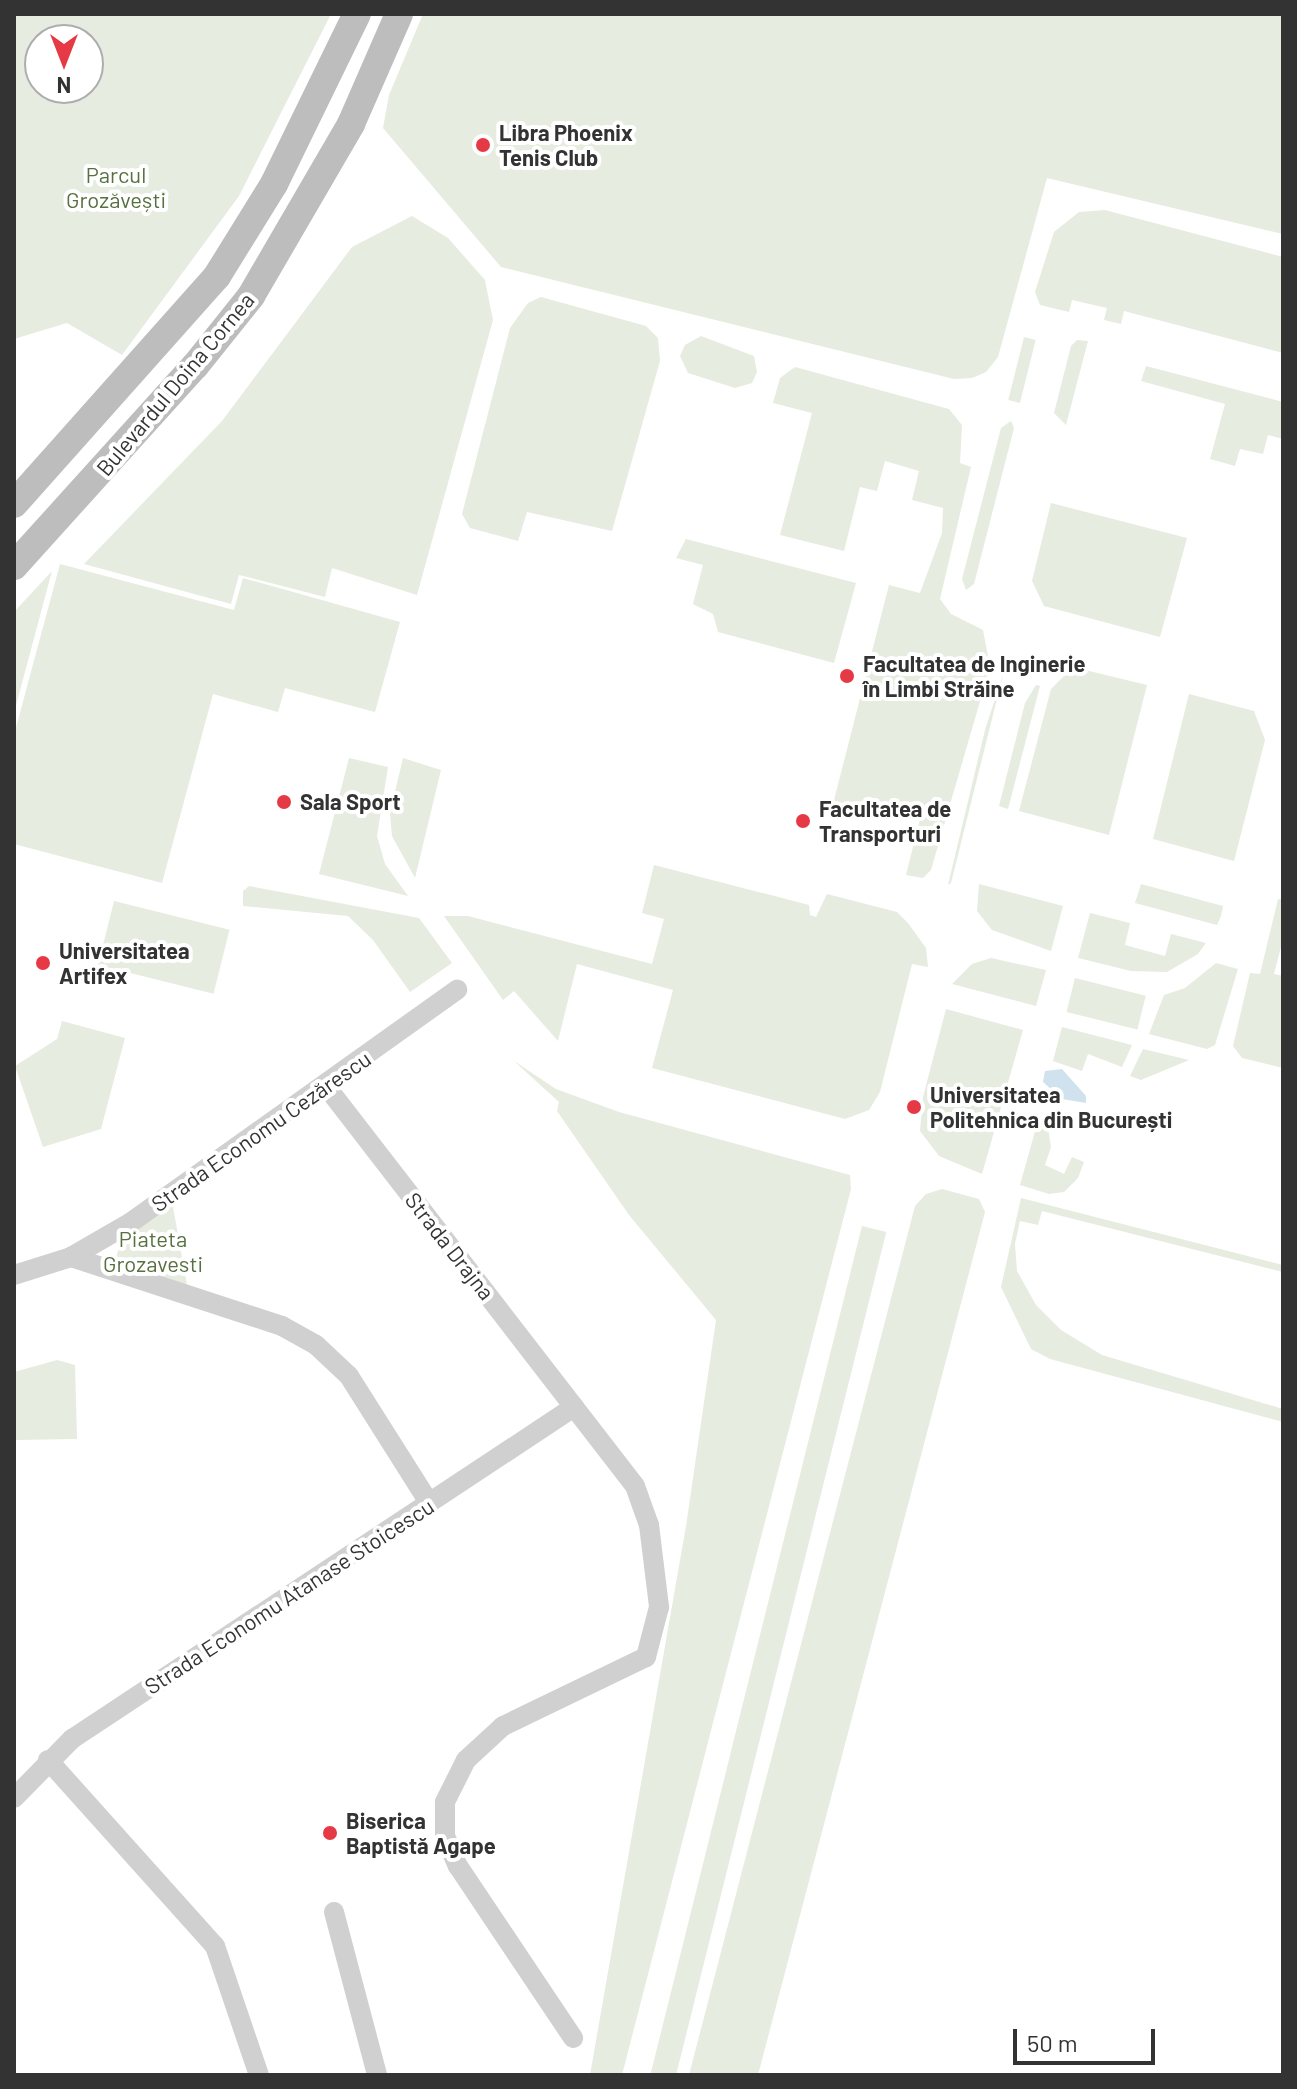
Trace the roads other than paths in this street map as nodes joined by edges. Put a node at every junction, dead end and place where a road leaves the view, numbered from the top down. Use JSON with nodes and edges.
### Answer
{"nodes":[{"id":1,"x":357,"y":14,"type":"edge"},
{"id":2,"x":399,"y":14,"type":"edge"},
{"id":3,"x":14,"y":504,"type":"edge"},
{"id":4,"x":14,"y":566,"type":"edge"},
{"id":5,"x":457,"y":990,"type":"dead end"},
{"id":6,"x":326,"y":1086,"type":"junction"},
{"id":7,"x":130,"y":1223,"type":"junction"},
{"id":8,"x":71,"y":1257,"type":"junction"},
{"id":9,"x":14,"y":1275,"type":"edge"},
{"id":10,"x":133,"y":1279,"type":"junction"},
{"id":11,"x":574,"y":1407,"type":"junction"},
{"id":12,"x":430,"y":1504,"type":"junction"},
{"id":13,"x":48,"y":1760,"type":"junction"},
{"id":14,"x":17,"y":1790,"type":"edge"},
{"id":15,"x":334,"y":1912,"type":"dead end"},
{"id":16,"x":573,"y":2038,"type":"dead end"},
{"id":17,"x":259,"y":2075,"type":"edge"},
{"id":18,"x":377,"y":2075,"type":"edge"}],
"edges":[{"from":1,"to":3,"type":"main road","name":"Bulevardul Doina Cornea"},
{"from":2,"to":4,"type":"main road","name":"Bulevardul Doina Cornea"},
{"from":5,"to":6,"type":"street","name":"Strada Economu Cezărescu"},
{"from":6,"to":7,"type":"street","name":"Strada Economu Cezărescu"},
{"from":6,"to":11,"type":"street","name":"Strada Drajna"},
{"from":7,"to":8,"type":"street","name":"Strada Economu Cezărescu"},
{"from":7,"to":10,"type":"street"},
{"from":8,"to":9,"type":"street","name":"Strada Economu Cezărescu"},
{"from":8,"to":10,"type":"street"},
{"from":10,"to":12,"type":"street"},
{"from":11,"to":12,"type":"street","name":"Strada Economu Atanase Stoicescu"},
{"from":11,"to":16,"type":"street","name":"Strada Drajna"},
{"from":12,"to":13,"type":"street","name":"Strada Economu Atanase Stoicescu"},
{"from":13,"to":14,"type":"street","name":"Strada Economu Atanase Stoicescu"},
{"from":13,"to":17,"type":"street"},
{"from":15,"to":18,"type":"street"}]}
